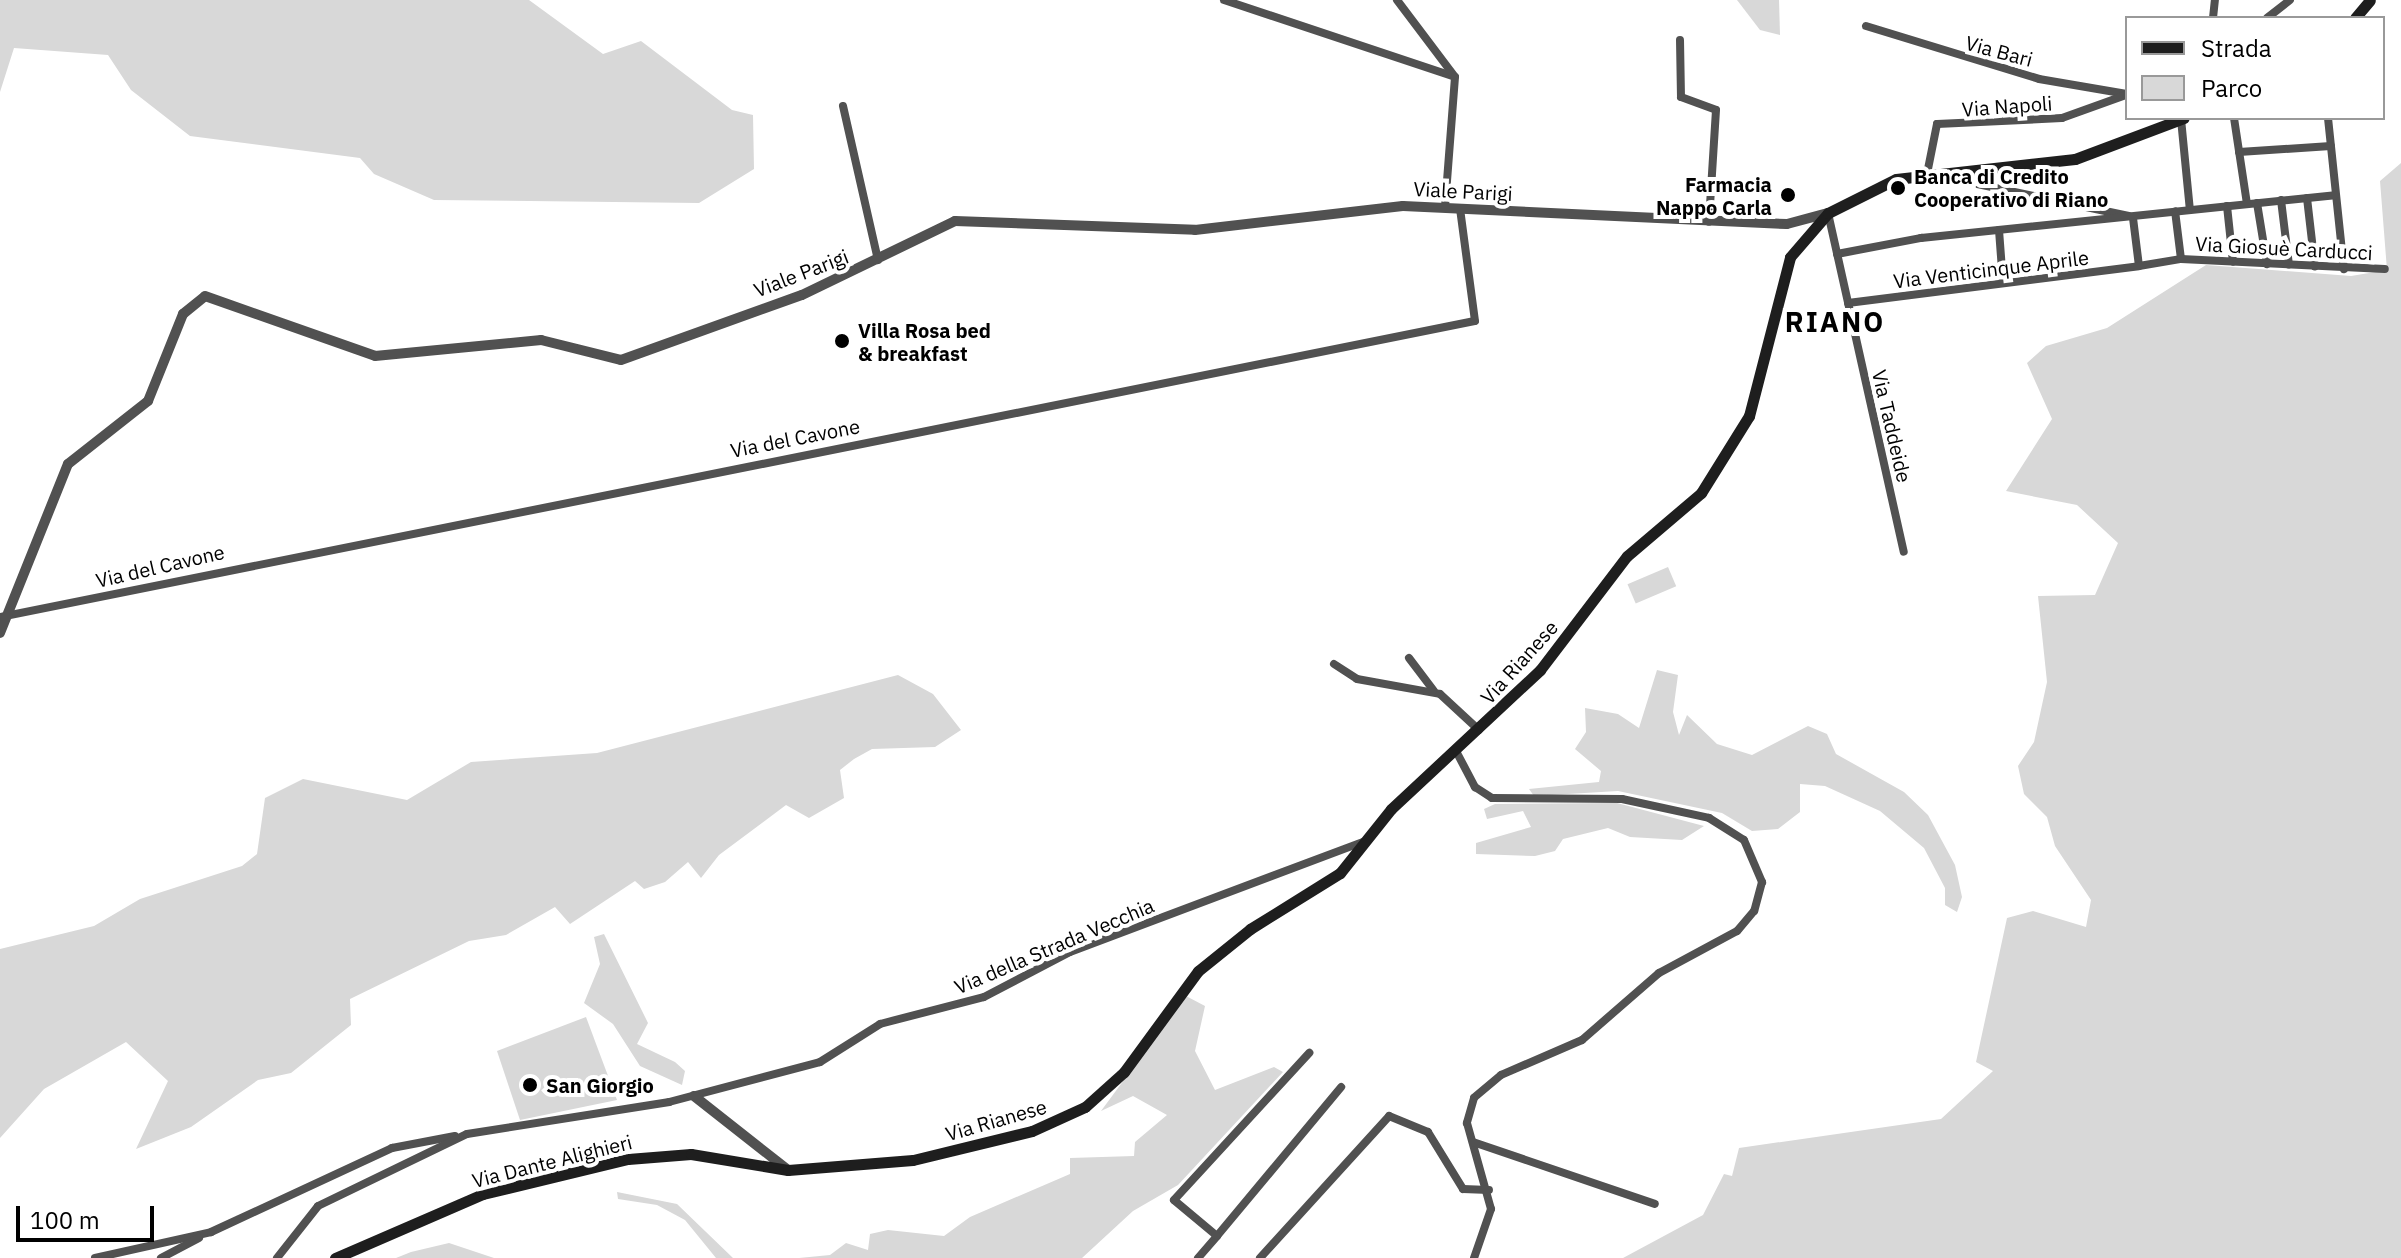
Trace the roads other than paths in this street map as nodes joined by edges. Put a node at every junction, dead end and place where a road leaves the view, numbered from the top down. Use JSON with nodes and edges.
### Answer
{"nodes":[{"id":1,"x":1224,"y":0,"type":"edge"},
{"id":2,"x":1397,"y":0,"type":"edge"},
{"id":3,"x":2290,"y":0,"type":"edge"},
{"id":4,"x":2370,"y":0,"type":"edge"},
{"id":5,"x":2270,"y":16,"type":"edge"},
{"id":6,"x":2357,"y":16,"type":"edge"},
{"id":7,"x":1866,"y":26,"type":"dead end"},
{"id":8,"x":1680,"y":40,"type":"dead end"},
{"id":9,"x":1455,"y":77,"type":"junction"},
{"id":10,"x":2125,"y":94,"type":"edge"},
{"id":11,"x":2125,"y":95,"type":"edge"},
{"id":12,"x":843,"y":106,"type":"dead end"},
{"id":13,"x":2179,"y":120,"type":"edge"},
{"id":14,"x":2182,"y":120,"type":"edge"},
{"id":15,"x":2234,"y":120,"type":"edge"},
{"id":16,"x":2328,"y":120,"type":"edge"},
{"id":17,"x":2331,"y":146,"type":"junction"},
{"id":18,"x":2239,"y":152,"type":"junction"},
{"id":19,"x":1929,"y":174,"type":"junction"},
{"id":20,"x":2335,"y":195,"type":"junction"},
{"id":21,"x":2307,"y":198,"type":"junction"},
{"id":22,"x":2281,"y":200,"type":"junction"},
{"id":23,"x":2252,"y":203,"type":"junction"},
{"id":24,"x":2227,"y":206,"type":"junction"},
{"id":25,"x":1445,"y":207,"type":"junction"},
{"id":26,"x":1460,"y":208,"type":"junction"},
{"id":27,"x":2190,"y":210,"type":"junction"},
{"id":28,"x":2175,"y":211,"type":"junction"},
{"id":29,"x":1828,"y":213,"type":"junction"},
{"id":30,"x":2133,"y":218,"type":"junction"},
{"id":31,"x":1709,"y":222,"type":"junction"},
{"id":32,"x":1999,"y":230,"type":"junction"},
{"id":33,"x":1837,"y":254,"type":"junction"},
{"id":34,"x":2181,"y":259,"type":"junction"},
{"id":35,"x":878,"y":260,"type":"junction"},
{"id":36,"x":2233,"y":262,"type":"junction"},
{"id":37,"x":2267,"y":264,"type":"junction"},
{"id":38,"x":2289,"y":265,"type":"junction"},
{"id":39,"x":2139,"y":266,"type":"junction"},
{"id":40,"x":2315,"y":267,"type":"junction"},
{"id":41,"x":2344,"y":269,"type":"junction"},
{"id":42,"x":2385,"y":269,"type":"dead end"},
{"id":43,"x":2003,"y":283,"type":"junction"},
{"id":44,"x":1848,"y":303,"type":"junction"},
{"id":45,"x":1904,"y":552,"type":"dead end"},
{"id":46,"x":12,"y":613,"type":"junction"},
{"id":47,"x":0,"y":617,"type":"edge"},
{"id":48,"x":0,"y":633,"type":"edge"},
{"id":49,"x":1409,"y":658,"type":"dead end"},
{"id":50,"x":1334,"y":664,"type":"dead end"},
{"id":51,"x":1434,"y":691,"type":"junction"},
{"id":52,"x":1479,"y":730,"type":"junction"},
{"id":53,"x":1456,"y":751,"type":"junction"},
{"id":54,"x":1366,"y":841,"type":"junction"},
{"id":55,"x":1309,"y":1053,"type":"dead end"},
{"id":56,"x":1341,"y":1087,"type":"dead end"},
{"id":57,"x":694,"y":1096,"type":"junction"},
{"id":58,"x":467,"y":1134,"type":"junction"},
{"id":59,"x":1473,"y":1142,"type":"junction"},
{"id":60,"x":788,"y":1170,"type":"junction"},
{"id":61,"x":1489,"y":1190,"type":"junction"},
{"id":62,"x":1655,"y":1204,"type":"dead end"},
{"id":63,"x":211,"y":1232,"type":"junction"},
{"id":64,"x":1217,"y":1236,"type":"junction"},
{"id":65,"x":95,"y":1258,"type":"edge"},
{"id":66,"x":161,"y":1258,"type":"edge"},
{"id":67,"x":277,"y":1258,"type":"edge"},
{"id":68,"x":335,"y":1258,"type":"edge"},
{"id":69,"x":1198,"y":1258,"type":"edge"},
{"id":70,"x":1260,"y":1258,"type":"edge"},
{"id":71,"x":1474,"y":1258,"type":"edge"}],
"edges":[{"from":1,"to":9,"type":"street"},
{"from":2,"to":9,"type":"street"},
{"from":3,"to":5,"type":"street"},
{"from":4,"to":6,"type":"main road"},
{"from":7,"to":10,"type":"street","name":"Via Bari"},
{"from":8,"to":31,"type":"street"},
{"from":9,"to":25,"type":"street"},
{"from":11,"to":19,"type":"street","name":"Via Napoli"},
{"from":12,"to":35,"type":"street"},
{"from":13,"to":19,"type":"main road","name":"Via Rianese"},
{"from":14,"to":27,"type":"street"},
{"from":15,"to":18,"type":"street"},
{"from":16,"to":17,"type":"street"},
{"from":17,"to":18,"type":"street"},
{"from":17,"to":20,"type":"street"},
{"from":18,"to":23,"type":"street"},
{"from":19,"to":29,"type":"main road","name":"Via Rianese"},
{"from":19,"to":30,"type":"street"},
{"from":20,"to":21,"type":"street"},
{"from":20,"to":41,"type":"street"},
{"from":21,"to":22,"type":"street"},
{"from":21,"to":40,"type":"street"},
{"from":22,"to":23,"type":"street"},
{"from":22,"to":38,"type":"street"},
{"from":23,"to":24,"type":"street"},
{"from":23,"to":37,"type":"street"},
{"from":24,"to":27,"type":"street"},
{"from":24,"to":36,"type":"street"},
{"from":25,"to":26,"type":"street","name":"Viale Parigi"},
{"from":25,"to":35,"type":"street","name":"Viale Parigi"},
{"from":26,"to":31,"type":"street","name":"Viale Parigi"},
{"from":26,"to":46,"type":"street","name":"Via del Cavone"},
{"from":27,"to":28,"type":"street"},
{"from":28,"to":30,"type":"street"},
{"from":28,"to":34,"type":"street"},
{"from":29,"to":31,"type":"street","name":"Viale Parigi"},
{"from":29,"to":33,"type":"street","name":"Via Taddeide"},
{"from":29,"to":52,"type":"main road","name":"Via Rianese"},
{"from":30,"to":32,"type":"street"},
{"from":30,"to":39,"type":"street"},
{"from":32,"to":33,"type":"street"},
{"from":32,"to":43,"type":"street"},
{"from":33,"to":44,"type":"street","name":"Via Taddeide"},
{"from":34,"to":36,"type":"street","name":"Via Giosuè Carducci"},
{"from":34,"to":39,"type":"street","name":"Via Giosuè Carducci"},
{"from":35,"to":46,"type":"street","name":"Viale Parigi"},
{"from":36,"to":37,"type":"street","name":"Via Giosuè Carducci"},
{"from":37,"to":38,"type":"street","name":"Via Giosuè Carducci"},
{"from":38,"to":40,"type":"street","name":"Via Giosuè Carducci"},
{"from":39,"to":43,"type":"street","name":"Via Venticinque Aprile"},
{"from":40,"to":41,"type":"street","name":"Via Giosuè Carducci"},
{"from":41,"to":42,"type":"street","name":"Via Giosuè Carducci"},
{"from":43,"to":44,"type":"street","name":"Via Venticinque Aprile"},
{"from":44,"to":45,"type":"street","name":"Via Taddeide"},
{"from":46,"to":47,"type":"street"},
{"from":46,"to":48,"type":"street","name":"Viale Parigi"},
{"from":49,"to":51,"type":"street"},
{"from":50,"to":51,"type":"street"},
{"from":51,"to":52,"type":"street"},
{"from":52,"to":53,"type":"main road","name":"Via Rianese"},
{"from":53,"to":54,"type":"main road","name":"Via Rianese"},
{"from":53,"to":59,"type":"street"},
{"from":54,"to":57,"type":"street","name":"Via della Strada Vecchia"},
{"from":54,"to":60,"type":"main road","name":"Via Rianese"},
{"from":55,"to":64,"type":"street"},
{"from":56,"to":64,"type":"street"},
{"from":57,"to":58,"type":"street","name":"Via della Strada Vecchia"},
{"from":57,"to":60,"type":"street"},
{"from":58,"to":63,"type":"street"},
{"from":58,"to":67,"type":"street","name":"Via della Strada Vecchia"},
{"from":59,"to":61,"type":"street"},
{"from":59,"to":62,"type":"street"},
{"from":60,"to":68,"type":"main road","name":"Via Dante Alighieri"},
{"from":61,"to":70,"type":"street"},
{"from":61,"to":71,"type":"street"},
{"from":63,"to":65,"type":"street"},
{"from":63,"to":66,"type":"street"},
{"from":64,"to":69,"type":"street"}]}
